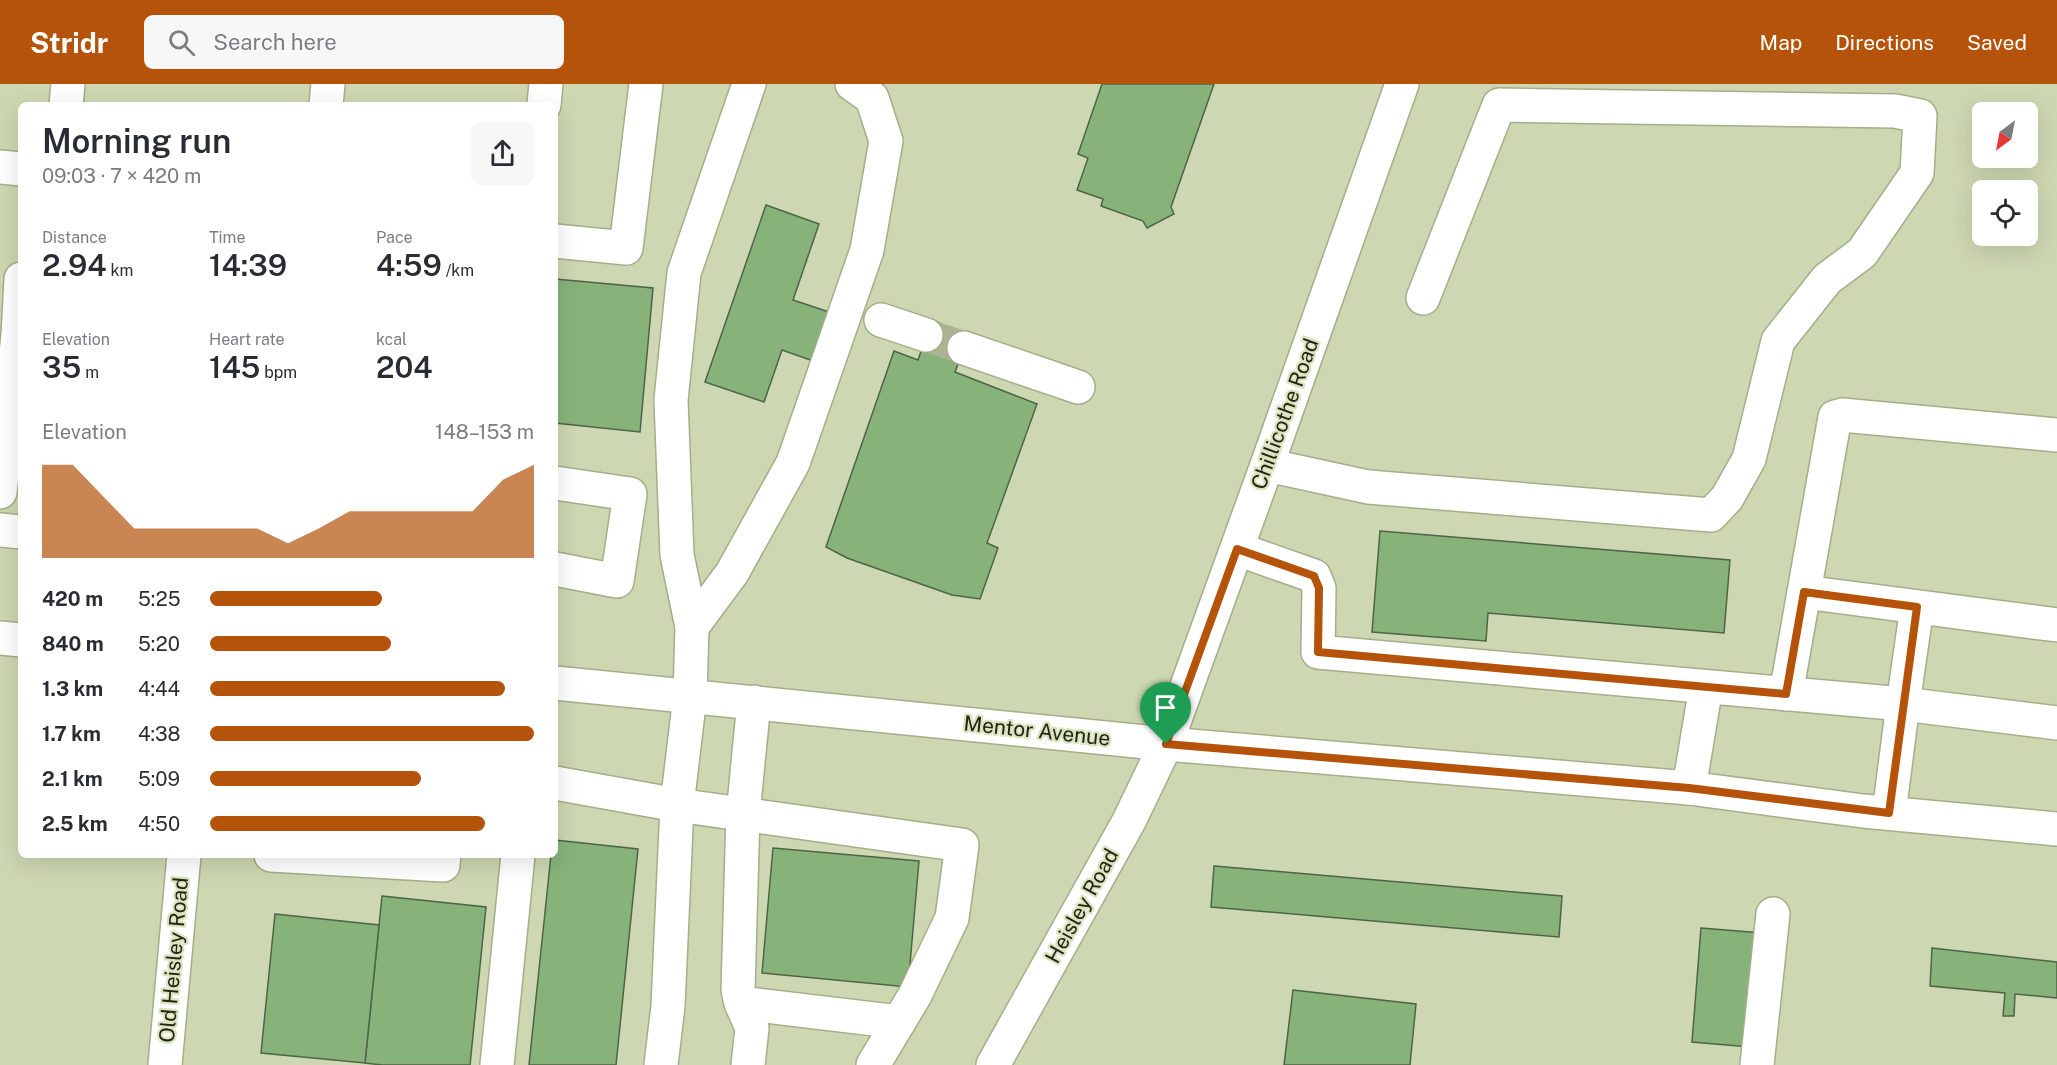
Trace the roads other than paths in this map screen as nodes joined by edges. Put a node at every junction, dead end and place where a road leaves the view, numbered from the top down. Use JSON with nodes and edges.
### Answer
{"nodes":[{"id":1,"x":68,"y":84,"type":"edge"},
{"id":2,"x":328,"y":84,"type":"edge"},
{"id":3,"x":546,"y":84,"type":"edge"},
{"id":4,"x":646,"y":84,"type":"edge"},
{"id":5,"x":749,"y":84,"type":"edge"},
{"id":6,"x":852,"y":84,"type":"edge"},
{"id":7,"x":1402,"y":84,"type":"edge"},
{"id":8,"x":66,"y":102,"type":"edge"},
{"id":9,"x":326,"y":102,"type":"edge"},
{"id":10,"x":544,"y":102,"type":"edge"},
{"id":11,"x":0,"y":167,"type":"edge"},
{"id":12,"x":18,"y":169,"type":"edge"},
{"id":13,"x":558,"y":241,"type":"edge"},
{"id":14,"x":1423,"y":298,"type":"dead end"},
{"id":15,"x":880,"y":320,"type":"dead end"},
{"id":16,"x":926,"y":335,"type":"tunnel mouth"},
{"id":17,"x":18,"y":344,"type":"edge"},
{"id":18,"x":964,"y":348,"type":"tunnel mouth"},
{"id":19,"x":1078,"y":387,"type":"dead end"},
{"id":20,"x":2057,"y":435,"type":"edge"},
{"id":21,"x":1267,"y":465,"type":"junction"},
{"id":22,"x":558,"y":483,"type":"edge"},
{"id":23,"x":0,"y":492,"type":"edge"},
{"id":24,"x":0,"y":530,"type":"edge"},
{"id":25,"x":18,"y":532,"type":"edge"},
{"id":26,"x":1237,"y":549,"type":"junction"},
{"id":27,"x":558,"y":570,"type":"edge"},
{"id":28,"x":1804,"y":592,"type":"junction"},
{"id":29,"x":1917,"y":607,"type":"junction"},
{"id":30,"x":2057,"y":625,"type":"edge"},
{"id":31,"x":692,"y":627,"type":"junction"},
{"id":32,"x":0,"y":639,"type":"edge"},
{"id":33,"x":18,"y":640,"type":"edge"},
{"id":34,"x":558,"y":682,"type":"edge"},
{"id":35,"x":1706,"y":687,"type":"junction"},
{"id":36,"x":1786,"y":694,"type":"junction"},
{"id":37,"x":690,"y":696,"type":"junction"},
{"id":38,"x":754,"y":702,"type":"junction"},
{"id":39,"x":1903,"y":704,"type":"junction"},
{"id":40,"x":2057,"y":723,"type":"edge"},
{"id":41,"x":1166,"y":744,"type":"junction"},
{"id":42,"x":558,"y":784,"type":"edge"},
{"id":43,"x":1689,"y":788,"type":"junction"},
{"id":44,"x":677,"y":806,"type":"junction"},
{"id":45,"x":1889,"y":813,"type":"junction"},
{"id":46,"x":743,"y":814,"type":"junction"},
{"id":47,"x":2057,"y":829,"type":"edge"},
{"id":48,"x":184,"y":858,"type":"edge"},
{"id":49,"x":332,"y":858,"type":"edge"},
{"id":50,"x":444,"y":858,"type":"edge"},
{"id":51,"x":518,"y":858,"type":"edge"},
{"id":52,"x":1773,"y":914,"type":"dead end"},
{"id":53,"x":741,"y":1003,"type":"junction"},
{"id":54,"x":899,"y":1022,"type":"junction"},
{"id":55,"x":165,"y":1065,"type":"edge"},
{"id":56,"x":497,"y":1065,"type":"edge"},
{"id":57,"x":661,"y":1065,"type":"edge"},
{"id":58,"x":748,"y":1065,"type":"edge"},
{"id":59,"x":873,"y":1065,"type":"edge"},
{"id":60,"x":993,"y":1065,"type":"edge"},
{"id":61,"x":1757,"y":1065,"type":"edge"}],
"edges":[{"from":1,"to":8,"type":"main road"},
{"from":2,"to":9,"type":"main road"},
{"from":3,"to":10,"type":"main road"},
{"from":4,"to":13,"type":"main road"},
{"from":5,"to":31,"type":"main road"},
{"from":6,"to":31,"type":"main road"},
{"from":7,"to":21,"type":"main road","name":"Chillicothe Road"},
{"from":11,"to":12,"type":"main road"},
{"from":14,"to":21,"type":"main road"},
{"from":15,"to":16,"type":"main road"},
{"from":17,"to":23,"type":"main road"},
{"from":18,"to":19,"type":"main road"},
{"from":20,"to":28,"type":"main road"},
{"from":21,"to":26,"type":"main road","name":"Chillicothe Road"},
{"from":22,"to":27,"type":"main road"},
{"from":24,"to":25,"type":"main road"},
{"from":26,"to":35,"type":"main road"},
{"from":26,"to":41,"type":"main road","name":"Chillicothe Road"},
{"from":28,"to":29,"type":"main road"},
{"from":28,"to":36,"type":"main road"},
{"from":29,"to":30,"type":"main road"},
{"from":29,"to":39,"type":"main road"},
{"from":31,"to":37,"type":"main road"},
{"from":32,"to":33,"type":"main road"},
{"from":34,"to":37,"type":"main road","name":"Mentor Avenue"},
{"from":35,"to":36,"type":"main road"},
{"from":35,"to":43,"type":"main road"},
{"from":36,"to":39,"type":"main road"},
{"from":37,"to":38,"type":"main road","name":"Mentor Avenue"},
{"from":37,"to":44,"type":"main road"},
{"from":38,"to":41,"type":"main road","name":"Mentor Avenue"},
{"from":38,"to":46,"type":"main road"},
{"from":39,"to":40,"type":"main road"},
{"from":39,"to":45,"type":"main road"},
{"from":41,"to":43,"type":"main road","name":"Mentor Avenue"},
{"from":41,"to":60,"type":"main road","name":"Heisley Road"},
{"from":42,"to":44,"type":"main road"},
{"from":43,"to":45,"type":"main road","name":"Mentor Avenue"},
{"from":44,"to":46,"type":"main road"},
{"from":44,"to":57,"type":"main road"},
{"from":45,"to":47,"type":"main road","name":"Mentor Avenue"},
{"from":46,"to":53,"type":"main road"},
{"from":46,"to":54,"type":"main road"},
{"from":48,"to":55,"type":"main road","name":"Old Heisley Road"},
{"from":49,"to":50,"type":"main road"},
{"from":51,"to":56,"type":"main road"},
{"from":52,"to":61,"type":"main road"},
{"from":53,"to":54,"type":"main road"},
{"from":53,"to":58,"type":"main road"},
{"from":54,"to":59,"type":"main road"}]}
